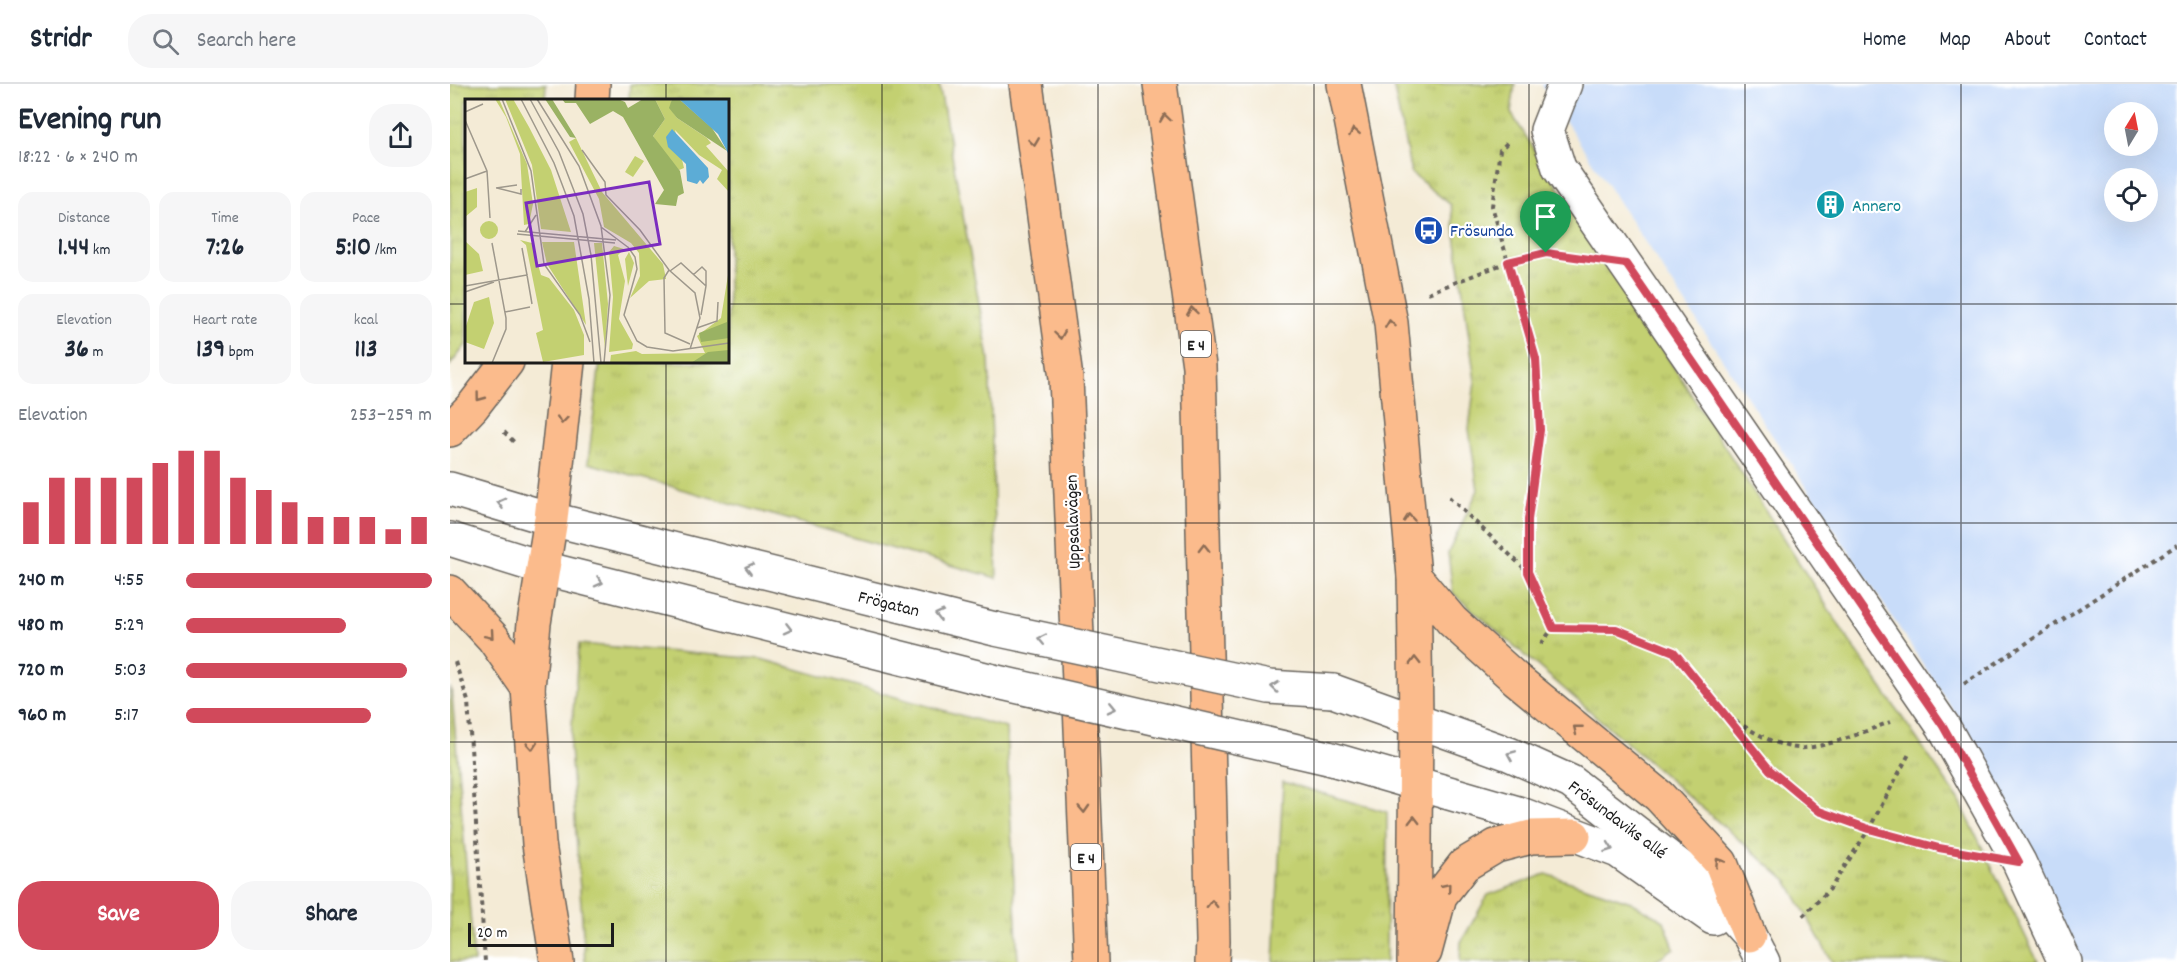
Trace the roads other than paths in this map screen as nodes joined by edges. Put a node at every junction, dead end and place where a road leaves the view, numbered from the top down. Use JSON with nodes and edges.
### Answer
{"nodes":[{"id":1,"x":593,"y":84,"type":"edge"},
{"id":2,"x":1026,"y":84,"type":"edge"},
{"id":3,"x":1160,"y":84,"type":"edge"},
{"id":4,"x":1344,"y":84,"type":"edge"},
{"id":5,"x":1565,"y":84,"type":"edge"},
{"id":6,"x":592,"y":99,"type":"edge"},
{"id":7,"x":506,"y":363,"type":"edge"},
{"id":8,"x":568,"y":363,"type":"edge"},
{"id":9,"x":450,"y":430,"type":"edge"},
{"id":10,"x":450,"y":489,"type":"edge"},
{"id":11,"x":551,"y":519,"type":"junction"},
{"id":12,"x":450,"y":539,"type":"edge"},
{"id":13,"x":543,"y":568,"type":"junction"},
{"id":14,"x":1414,"y":576,"type":"junction"},
{"id":15,"x":450,"y":592,"type":"edge"},
{"id":16,"x":528,"y":688,"type":"junction"},
{"id":17,"x":1333,"y":691,"type":"joint"},
{"id":18,"x":1416,"y":719,"type":"junction"},
{"id":19,"x":1414,"y":784,"type":"junction"},
{"id":20,"x":1574,"y":836,"type":"junction"},
{"id":21,"x":1754,"y":953,"type":"edge"},
{"id":22,"x":557,"y":962,"type":"edge"},
{"id":23,"x":1091,"y":962,"type":"edge"},
{"id":24,"x":1212,"y":962,"type":"edge"},
{"id":25,"x":1413,"y":962,"type":"edge"},
{"id":26,"x":1422,"y":962,"type":"edge"},
{"id":27,"x":2065,"y":962,"type":"edge"}],
"edges":[{"from":1,"to":6,"type":"highway"},
{"from":2,"to":23,"type":"highway","name":"Uppsalavägen","number":"E 4","one_way":true},
{"from":24,"to":3,"type":"highway","number":"E 4","one_way":true},
{"from":14,"to":4,"type":"highway","one_way":true},
{"from":5,"to":27,"type":"street"},
{"from":7,"to":9,"type":"highway","one_way":true},
{"from":8,"to":11,"type":"highway","one_way":true},
{"from":11,"to":10,"type":"street","name":"Frögatan","one_way":true},
{"from":11,"to":13,"type":"highway"},
{"from":17,"to":11,"type":"street","name":"Frögatan","one_way":true,"bridge":true},
{"from":12,"to":13,"type":"street"},
{"from":13,"to":16,"type":"highway"},
{"from":13,"to":19,"type":"street","name":"Frösundaviks allé","one_way":true,"bridge":true},
{"from":18,"to":14,"type":"highway","one_way":true},
{"from":21,"to":14,"type":"highway","one_way":true},
{"from":15,"to":16,"type":"highway","one_way":true},
{"from":16,"to":22,"type":"highway","one_way":true},
{"from":17,"to":18,"type":"street","name":"Frösundaviks allé"},
{"from":18,"to":19,"type":"highway"},
{"from":21,"to":18,"type":"street","name":"Frösundaviks allé","one_way":true},
{"from":19,"to":20,"type":"street","name":"Frösundaviks allé"},
{"from":25,"to":19,"type":"highway","one_way":true},
{"from":20,"to":21,"type":"street","name":"Frösundaviks allé","one_way":true},
{"from":26,"to":20,"type":"highway","one_way":true}]}
